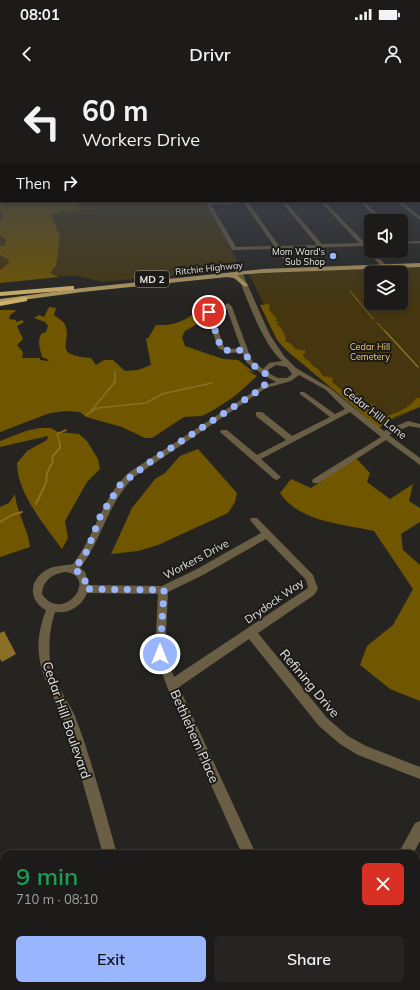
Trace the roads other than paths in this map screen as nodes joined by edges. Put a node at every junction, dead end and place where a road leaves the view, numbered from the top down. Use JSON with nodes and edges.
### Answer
{"nodes":[{"id":1,"x":216,"y":216,"type":"edge"},
{"id":2,"x":256,"y":216,"type":"edge"},
{"id":3,"x":296,"y":216,"type":"edge"},
{"id":4,"x":337,"y":216,"type":"edge"},
{"id":5,"x":420,"y":242,"type":"edge"},
{"id":6,"x":408,"y":243,"type":"edge"},
{"id":7,"x":363,"y":244,"type":"junction"},
{"id":8,"x":320,"y":245,"type":"junction"},
{"id":9,"x":277,"y":247,"type":"junction"},
{"id":10,"x":420,"y":261,"type":"edge"},
{"id":11,"x":383,"y":264,"type":"junction"},
{"id":12,"x":420,"y":265,"type":"edge"},
{"id":13,"x":290,"y":266,"type":"junction"},
{"id":14,"x":238,"y":272,"type":"junction"},
{"id":15,"x":224,"y":275,"type":"junction"},
{"id":16,"x":244,"y":284,"type":"junction"},
{"id":17,"x":71,"y":288,"type":"joint"},
{"id":18,"x":0,"y":296,"type":"edge"},
{"id":19,"x":41,"y":296,"type":"joint"},
{"id":20,"x":0,"y":302,"type":"edge"},
{"id":21,"x":245,"y":350,"type":"junction"},
{"id":22,"x":276,"y":351,"type":"junction"},
{"id":23,"x":248,"y":358,"type":"junction"},
{"id":24,"x":270,"y":365,"type":"junction"},
{"id":25,"x":293,"y":368,"type":"junction"},
{"id":26,"x":267,"y":374,"type":"junction"},
{"id":27,"x":288,"y":380,"type":"junction"},
{"id":28,"x":316,"y":382,"type":"junction"},
{"id":29,"x":264,"y":387,"type":"junction"},
{"id":30,"x":302,"y":392,"type":"dead end"},
{"id":31,"x":350,"y":410,"type":"junction"},
{"id":32,"x":259,"y":414,"type":"dead end"},
{"id":33,"x":335,"y":417,"type":"junction"},
{"id":34,"x":420,"y":426,"type":"edge"},
{"id":35,"x":224,"y":432,"type":"dead end"},
{"id":36,"x":385,"y":436,"type":"junction"},
{"id":37,"x":292,"y":440,"type":"junction"},
{"id":38,"x":256,"y":459,"type":"junction"},
{"id":39,"x":420,"y":462,"type":"edge"},
{"id":40,"x":277,"y":477,"type":"dead end"},
{"id":41,"x":316,"y":480,"type":"dead end"},
{"id":42,"x":254,"y":520,"type":"dead end"},
{"id":43,"x":267,"y":534,"type":"junction"},
{"id":44,"x":74,"y":570,"type":"junction"},
{"id":45,"x":85,"y":589,"type":"junction"},
{"id":46,"x":164,"y":590,"type":"junction"},
{"id":47,"x":52,"y":608,"type":"junction"},
{"id":48,"x":250,"y":632,"type":"junction"},
{"id":49,"x":172,"y":685,"type":"junction"},
{"id":50,"x":420,"y":773,"type":"edge"},
{"id":51,"x":420,"y":828,"type":"edge"},
{"id":52,"x":109,"y":850,"type":"edge"},
{"id":53,"x":247,"y":850,"type":"edge"},
{"id":54,"x":407,"y":850,"type":"edge"}],
"edges":[{"from":1,"to":9,"type":"street"},
{"from":2,"to":9,"type":"street"},
{"from":3,"to":8,"type":"street"},
{"from":4,"to":7,"type":"street"},
{"from":5,"to":6,"type":"street"},
{"from":7,"to":8,"type":"street"},
{"from":7,"to":11,"type":"street"},
{"from":8,"to":9,"type":"street"},
{"from":9,"to":13,"type":"street"},
{"from":10,"to":11,"type":"main road","name":"Ritchie Highway","number":"MD 2"},
{"from":11,"to":12,"type":"main road","name":"Ritchie Highway","number":"MD 2"},
{"from":11,"to":13,"type":"main road","name":"Ritchie Highway","number":"MD 2"},
{"from":11,"to":14,"type":"main road","name":"Ritchie Highway","number":"MD 2"},
{"from":13,"to":14,"type":"main road","name":"Ritchie Highway","number":"MD 2"},
{"from":14,"to":15,"type":"main road","name":"Ritchie Highway","number":"MD 2"},
{"from":14,"to":16,"type":"street"},
{"from":14,"to":17,"type":"main road","name":"Ritchie Highway","number":"MD 2"},
{"from":15,"to":16,"type":"main road"},
{"from":15,"to":19,"type":"main road","name":"Ritchie Highway","number":"MD 2"},
{"from":16,"to":22,"type":"street"},
{"from":17,"to":18,"type":"highway"},
{"from":19,"to":20,"type":"highway"},
{"from":21,"to":21,"type":"street"},
{"from":21,"to":23,"type":"street"},
{"from":22,"to":24,"type":"street"},
{"from":22,"to":25,"type":"street"},
{"from":23,"to":24,"type":"street"},
{"from":23,"to":26,"type":"street"},
{"from":24,"to":25,"type":"street"},
{"from":24,"to":26,"type":"street"},
{"from":25,"to":27,"type":"street"},
{"from":25,"to":28,"type":"street","name":"Cedar Hill Lane"},
{"from":26,"to":27,"type":"street"},
{"from":26,"to":29,"type":"street"},
{"from":27,"to":28,"type":"street"},
{"from":27,"to":29,"type":"street"},
{"from":28,"to":31,"type":"street","name":"Cedar Hill Lane"},
{"from":29,"to":44,"type":"street"},
{"from":30,"to":33,"type":"street"},
{"from":31,"to":33,"type":"street"},
{"from":31,"to":36,"type":"street","name":"Cedar Hill Lane"},
{"from":32,"to":37,"type":"street"},
{"from":33,"to":37,"type":"street"},
{"from":34,"to":36,"type":"street"},
{"from":35,"to":38,"type":"street"},
{"from":36,"to":39,"type":"street","name":"Cedar Hill Lane"},
{"from":36,"to":41,"type":"street"},
{"from":37,"to":38,"type":"street"},
{"from":38,"to":40,"type":"street"},
{"from":42,"to":43,"type":"street","name":"Drydock Way"},
{"from":43,"to":46,"type":"street","name":"Workers Drive"},
{"from":43,"to":48,"type":"street","name":"Drydock Way"},
{"from":44,"to":45,"type":"street"},
{"from":44,"to":47,"type":"street"},
{"from":45,"to":46,"type":"street","name":"Workers Drive"},
{"from":45,"to":47,"type":"street"},
{"from":46,"to":49,"type":"street","name":"Bethlehem Place"},
{"from":47,"to":52,"type":"street","name":"Cedar Hill Boulevard"},
{"from":48,"to":49,"type":"street","name":"Drydock Way"},
{"from":48,"to":50,"type":"street","name":"Refining Drive"},
{"from":49,"to":53,"type":"street","name":"Bethlehem Place"},
{"from":51,"to":54,"type":"street"}]}
